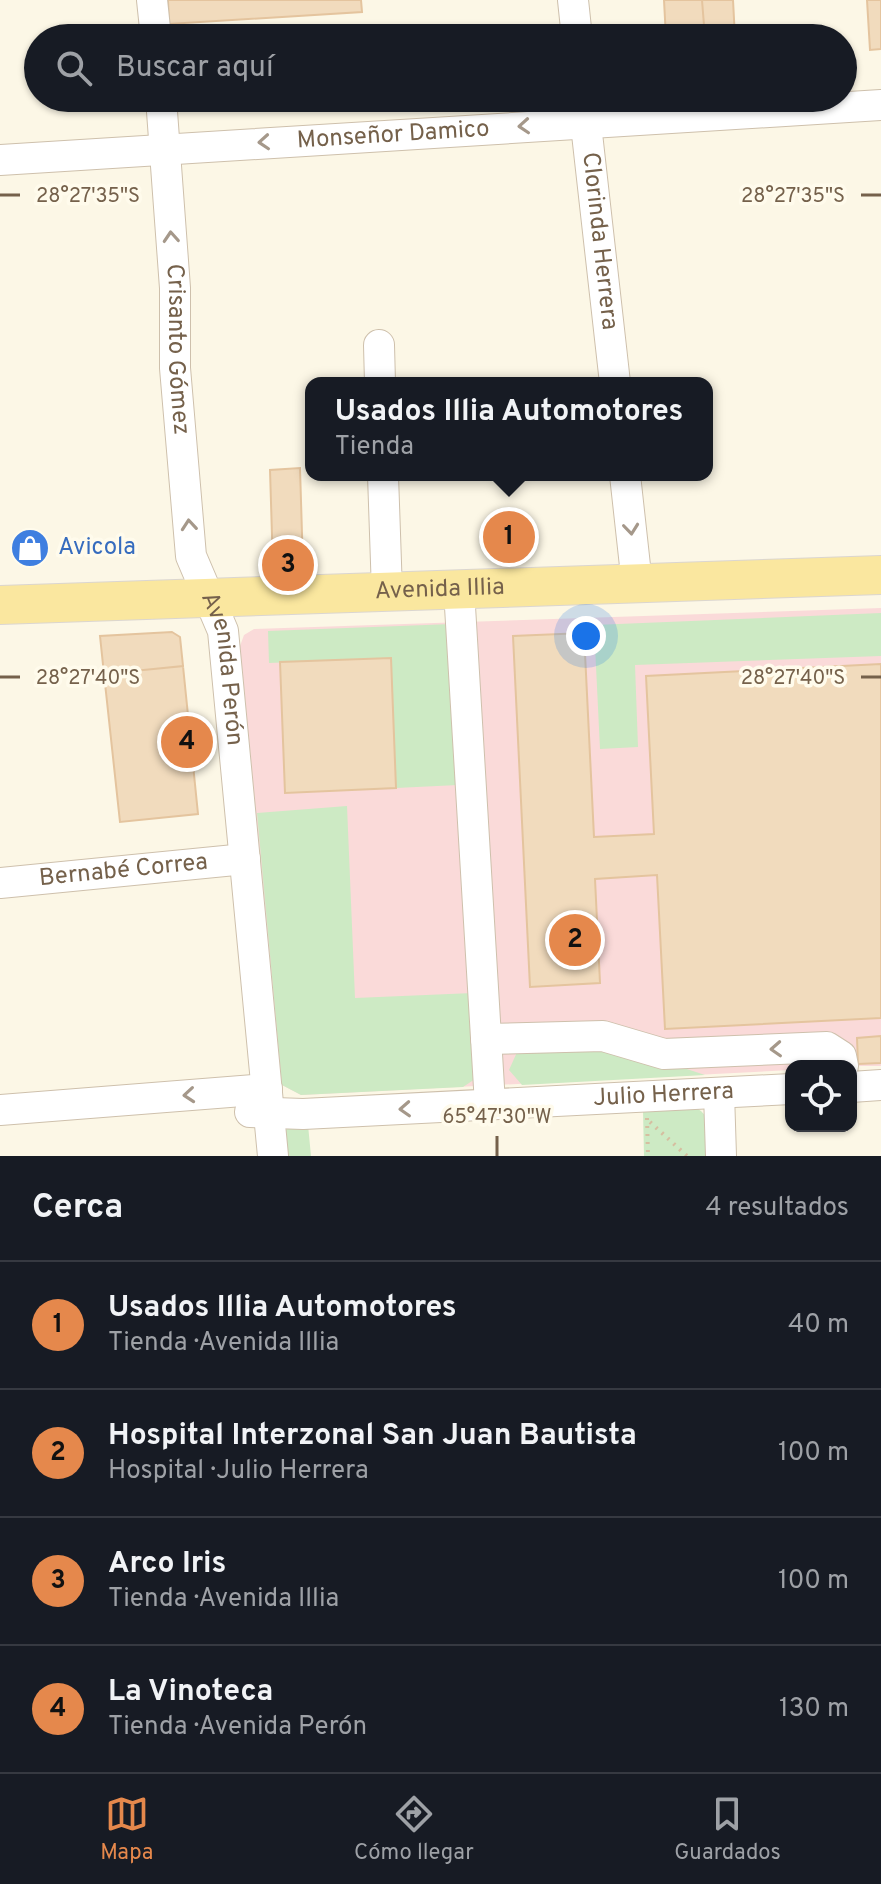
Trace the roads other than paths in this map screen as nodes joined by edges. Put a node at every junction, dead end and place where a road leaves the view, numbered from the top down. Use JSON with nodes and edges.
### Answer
{"nodes":[{"id":1,"x":152,"y":0,"type":"edge"},
{"id":2,"x":573,"y":0,"type":"edge"},
{"id":3,"x":155,"y":24,"type":"edge"},
{"id":4,"x":576,"y":24,"type":"edge"},
{"id":5,"x":857,"y":105,"type":"edge"},
{"id":6,"x":881,"y":105,"type":"edge"},
{"id":7,"x":162,"y":112,"type":"edge"},
{"id":8,"x":562,"y":112,"type":"edge"},
{"id":9,"x":584,"y":112,"type":"edge"},
{"id":10,"x":166,"y":148,"type":"junction"},
{"id":11,"x":0,"y":160,"type":"edge"},
{"id":12,"x":379,"y":345,"type":"dead end"},
{"id":13,"x":380,"y":377,"type":"edge"},
{"id":14,"x":614,"y":377,"type":"edge"},
{"id":15,"x":383,"y":481,"type":"edge"},
{"id":16,"x":626,"y":481,"type":"edge"},
{"id":17,"x":881,"y":575,"type":"edge"},
{"id":18,"x":637,"y":584,"type":"junction"},
{"id":19,"x":459,"y":590,"type":"junction"},
{"id":20,"x":387,"y":592,"type":"junction"},
{"id":21,"x":211,"y":598,"type":"junction"},
{"id":22,"x":0,"y":605,"type":"edge"},
{"id":23,"x":235,"y":860,"type":"junction"},
{"id":24,"x":0,"y":883,"type":"edge"},
{"id":25,"x":486,"y":1039,"type":"junction"},
{"id":26,"x":842,"y":1060,"type":"edge"},
{"id":27,"x":881,"y":1085,"type":"edge"},
{"id":28,"x":857,"y":1087,"type":"edge"},
{"id":29,"x":785,"y":1089,"type":"edge"},
{"id":30,"x":719,"y":1093,"type":"junction"},
{"id":31,"x":258,"y":1101,"type":"junction"},
{"id":32,"x":490,"y":1104,"type":"junction"},
{"id":33,"x":0,"y":1110,"type":"edge"},
{"id":34,"x":253,"y":1156,"type":"edge"},
{"id":35,"x":273,"y":1156,"type":"edge"},
{"id":36,"x":721,"y":1156,"type":"edge"}],
"edges":[{"from":1,"to":3,"type":"street"},
{"from":2,"to":4,"type":"street"},
{"from":5,"to":6,"type":"street","name":"Monseñor Damico"},
{"from":7,"to":10,"type":"street","name":"Crisanto Gómez"},
{"from":8,"to":10,"type":"street","name":"Monseñor Damico","one_way":true},
{"from":9,"to":14,"type":"street","name":"Clorinda Herrera"},
{"from":10,"to":11,"type":"street","name":"Monseñor Damico"},
{"from":21,"to":10,"type":"street","name":"Crisanto Gómez","one_way":true},
{"from":12,"to":13,"type":"street"},
{"from":15,"to":20,"type":"street"},
{"from":16,"to":18,"type":"street","one_way":true},
{"from":17,"to":18,"type":"main road","name":"Avenida Illia"},
{"from":18,"to":19,"type":"main road","name":"Avenida Illia"},
{"from":19,"to":20,"type":"main road","name":"Avenida Illia"},
{"from":19,"to":25,"type":"street"},
{"from":20,"to":21,"type":"main road","name":"Avenida Illia"},
{"from":21,"to":22,"type":"main road","name":"Avenida Illia"},
{"from":21,"to":23,"type":"street","name":"Avenida Perón"},
{"from":23,"to":24,"type":"street","name":"Bernabé Correa"},
{"from":23,"to":31,"type":"street","name":"Avenida Perón"},
{"from":26,"to":25,"type":"street","one_way":true},
{"from":25,"to":32,"type":"street"},
{"from":27,"to":28,"type":"street"},
{"from":29,"to":30,"type":"street","name":"Julio Herrera"},
{"from":30,"to":32,"type":"street","name":"Julio Herrera"},
{"from":30,"to":36,"type":"street"},
{"from":32,"to":31,"type":"street","name":"Julio Herrera","one_way":true},
{"from":31,"to":33,"type":"street","name":"Julio Herrera","one_way":true},
{"from":31,"to":34,"type":"street","name":"Avenida Perón"},
{"from":31,"to":35,"type":"street","name":"Avenida Perón"}]}
